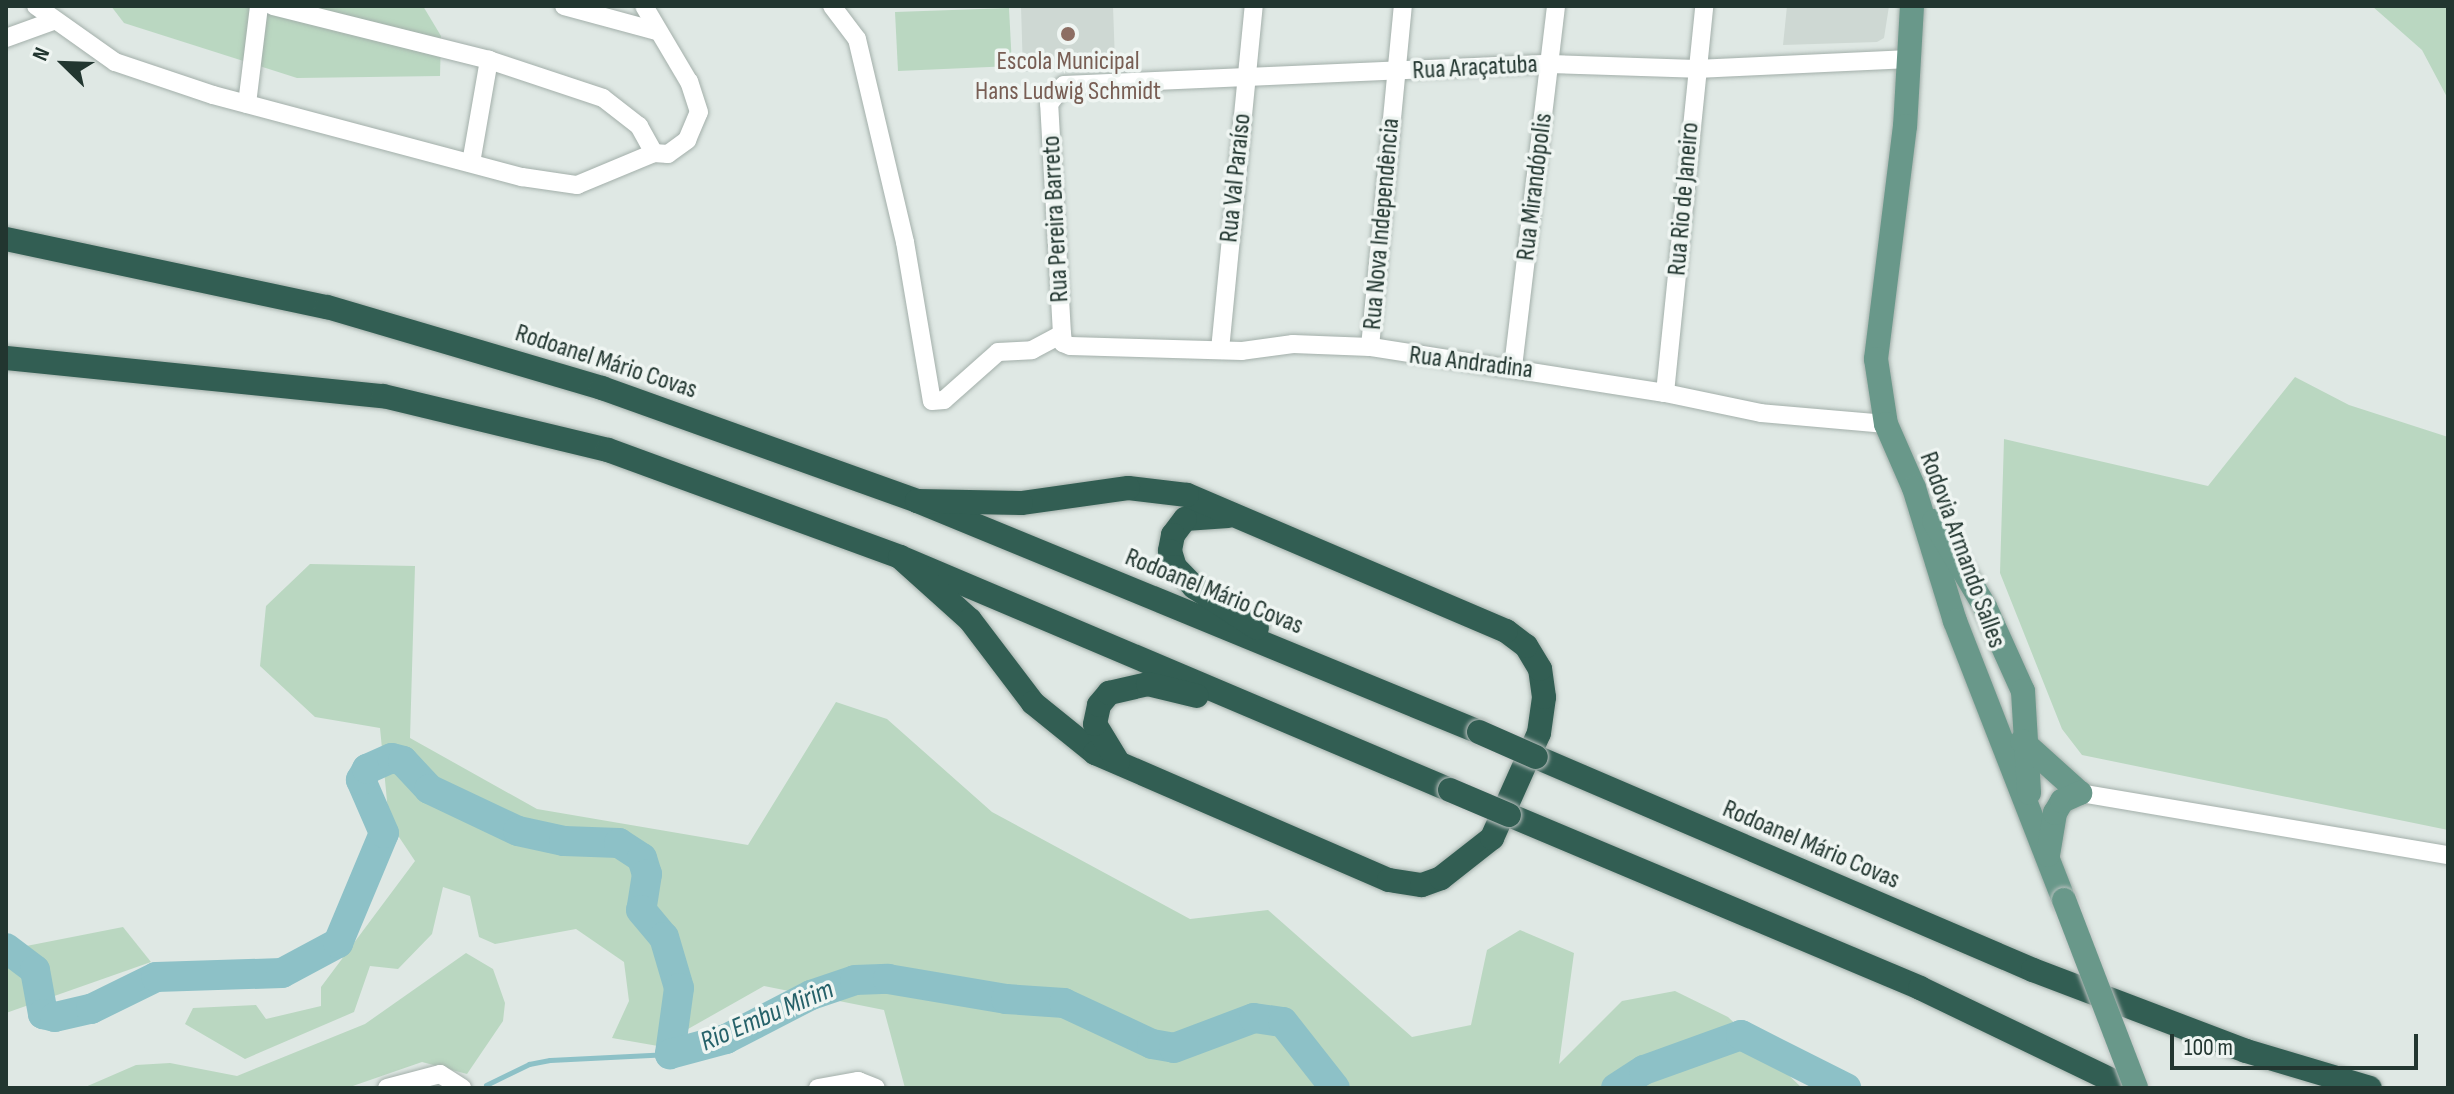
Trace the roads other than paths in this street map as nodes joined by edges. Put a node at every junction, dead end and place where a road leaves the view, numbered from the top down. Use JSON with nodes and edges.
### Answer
{"nodes":[{"id":1,"x":36,"y":6,"type":"edge"},
{"id":2,"x":259,"y":6,"type":"edge"},
{"id":3,"x":273,"y":6,"type":"edge"},
{"id":4,"x":564,"y":6,"type":"edge"},
{"id":5,"x":644,"y":6,"type":"edge"},
{"id":6,"x":832,"y":6,"type":"edge"},
{"id":7,"x":1254,"y":6,"type":"edge"},
{"id":8,"x":1403,"y":6,"type":"edge"},
{"id":9,"x":1556,"y":6,"type":"edge"},
{"id":10,"x":1704,"y":6,"type":"edge"},
{"id":11,"x":1912,"y":6,"type":"edge"},
{"id":12,"x":53,"y":21,"type":"junction"},
{"id":13,"x":656,"y":31,"type":"junction"},
{"id":14,"x":6,"y":38,"type":"edge"},
{"id":15,"x":1910,"y":59,"type":"junction"},
{"id":16,"x":489,"y":60,"type":"junction"},
{"id":17,"x":1549,"y":64,"type":"junction"},
{"id":18,"x":1696,"y":69,"type":"junction"},
{"id":19,"x":1397,"y":73,"type":"junction"},
{"id":20,"x":1247,"y":79,"type":"junction"},
{"id":21,"x":247,"y":104,"type":"junction"},
{"id":22,"x":1049,"y":104,"type":"joint"},
{"id":23,"x":654,"y":153,"type":"junction"},
{"id":24,"x":471,"y":163,"type":"junction"},
{"id":25,"x":6,"y":239,"type":"edge"},
{"id":26,"x":1062,"y":334,"type":"junction"},
{"id":27,"x":1370,"y":347,"type":"junction"},
{"id":28,"x":1220,"y":350,"type":"junction"},
{"id":29,"x":6,"y":358,"type":"edge"},
{"id":30,"x":1513,"y":367,"type":"junction"},
{"id":31,"x":1665,"y":393,"type":"junction"},
{"id":32,"x":1886,"y":424,"type":"junction"},
{"id":33,"x":1914,"y":488,"type":"junction"},
{"id":34,"x":917,"y":501,"type":"junction"},
{"id":35,"x":1245,"y":517,"type":"junction"},
{"id":36,"x":900,"y":557,"type":"junction"},
{"id":37,"x":1306,"y":660,"type":"junction"},
{"id":38,"x":1263,"y":711,"type":"junction"},
{"id":39,"x":1995,"y":721,"type":"junction"},
{"id":40,"x":2029,"y":747,"type":"junction"},
{"id":41,"x":1122,"y":766,"type":"junction"},
{"id":42,"x":2040,"y":781,"type":"junction"},
{"id":43,"x":2080,"y":793,"type":"junction"},
{"id":44,"x":2031,"y":814,"type":"junction"},
{"id":45,"x":2448,"y":855,"type":"edge"},
{"id":46,"x":2048,"y":857,"type":"junction"},
{"id":47,"x":387,"y":1088,"type":"edge"},
{"id":48,"x":462,"y":1088,"type":"edge"},
{"id":49,"x":818,"y":1088,"type":"edge"},
{"id":50,"x":876,"y":1088,"type":"edge"},
{"id":51,"x":2128,"y":1088,"type":"edge"},
{"id":52,"x":2136,"y":1088,"type":"edge"},
{"id":53,"x":2370,"y":1088,"type":"edge"}],
"edges":[{"from":1,"to":12,"type":"street"},
{"from":2,"to":21,"type":"street"},
{"from":3,"to":16,"type":"street"},
{"from":4,"to":13,"type":"street"},
{"from":5,"to":13,"type":"street"},
{"from":6,"to":26,"type":"street"},
{"from":7,"to":20,"type":"street","name":"Rua Val Paraíso"},
{"from":8,"to":19,"type":"street","name":"Rua Nova Independência"},
{"from":9,"to":17,"type":"street","name":"Rua Mirandópolis"},
{"from":10,"to":18,"type":"street","name":"Rua Rio de Janeiro"},
{"from":11,"to":15,"type":"main road","name":"Rodovia Armando Salles"},
{"from":12,"to":14,"type":"street"},
{"from":12,"to":21,"type":"street"},
{"from":13,"to":23,"type":"street"},
{"from":15,"to":18,"type":"street","name":"Rua Araçatuba"},
{"from":15,"to":32,"type":"main road","name":"Rodovia Armando Salles"},
{"from":16,"to":23,"type":"street"},
{"from":16,"to":24,"type":"street"},
{"from":17,"to":18,"type":"street","name":"Rua Araçatuba"},
{"from":17,"to":19,"type":"street","name":"Rua Araçatuba"},
{"from":17,"to":30,"type":"street","name":"Rua Mirandópolis"},
{"from":18,"to":31,"type":"street","name":"Rua Rio de Janeiro"},
{"from":19,"to":20,"type":"street","name":"Rua Araçatuba"},
{"from":19,"to":27,"type":"street","name":"Rua Nova Independência"},
{"from":20,"to":22,"type":"street","name":"Rua Araçatuba"},
{"from":20,"to":28,"type":"street","name":"Rua Val Paraíso"},
{"from":21,"to":24,"type":"street"},
{"from":22,"to":26,"type":"street","name":"Rua Pereira Barreto"},
{"from":23,"to":24,"type":"street"},
{"from":25,"to":34,"type":"highway","name":"Rodoanel Mário Covas"},
{"from":26,"to":28,"type":"street","name":"Rua Andradina"},
{"from":27,"to":28,"type":"street","name":"Rua Andradina"},
{"from":27,"to":30,"type":"street","name":"Rua Andradina"},
{"from":29,"to":36,"type":"highway"},
{"from":30,"to":31,"type":"street","name":"Rua Andradina"},
{"from":31,"to":32,"type":"street","name":"Rua Andradina"},
{"from":32,"to":33,"type":"main road","name":"Rodovia Armando Salles"},
{"from":33,"to":39,"type":"main road","name":"Rodovia Armando Salles"},
{"from":33,"to":40,"type":"main road"},
{"from":34,"to":35,"type":"highway"},
{"from":34,"to":37,"type":"highway","name":"Rodoanel Mário Covas"},
{"from":35,"to":37,"type":"highway"},
{"from":35,"to":41,"type":"highway"},
{"from":36,"to":38,"type":"highway"},
{"from":36,"to":41,"type":"highway"},
{"from":37,"to":53,"type":"highway","name":"Rodoanel Mário Covas","bridge":true},
{"from":38,"to":41,"type":"highway"},
{"from":38,"to":51,"type":"highway","bridge":true},
{"from":39,"to":40,"type":"main road"},
{"from":39,"to":42,"type":"main road"},
{"from":39,"to":44,"type":"main road","name":"Rodovia Armando Salles"},
{"from":40,"to":42,"type":"main road"},
{"from":40,"to":43,"type":"main road"},
{"from":42,"to":43,"type":"main road"},
{"from":42,"to":44,"type":"main road"},
{"from":43,"to":45,"type":"street"},
{"from":43,"to":46,"type":"main road"},
{"from":44,"to":46,"type":"main road","name":"Rodovia Armando Salles"},
{"from":46,"to":52,"type":"main road","name":"Rodovia Armando Salles","bridge":true},
{"from":47,"to":48,"type":"street"},
{"from":49,"to":50,"type":"street"}]}
